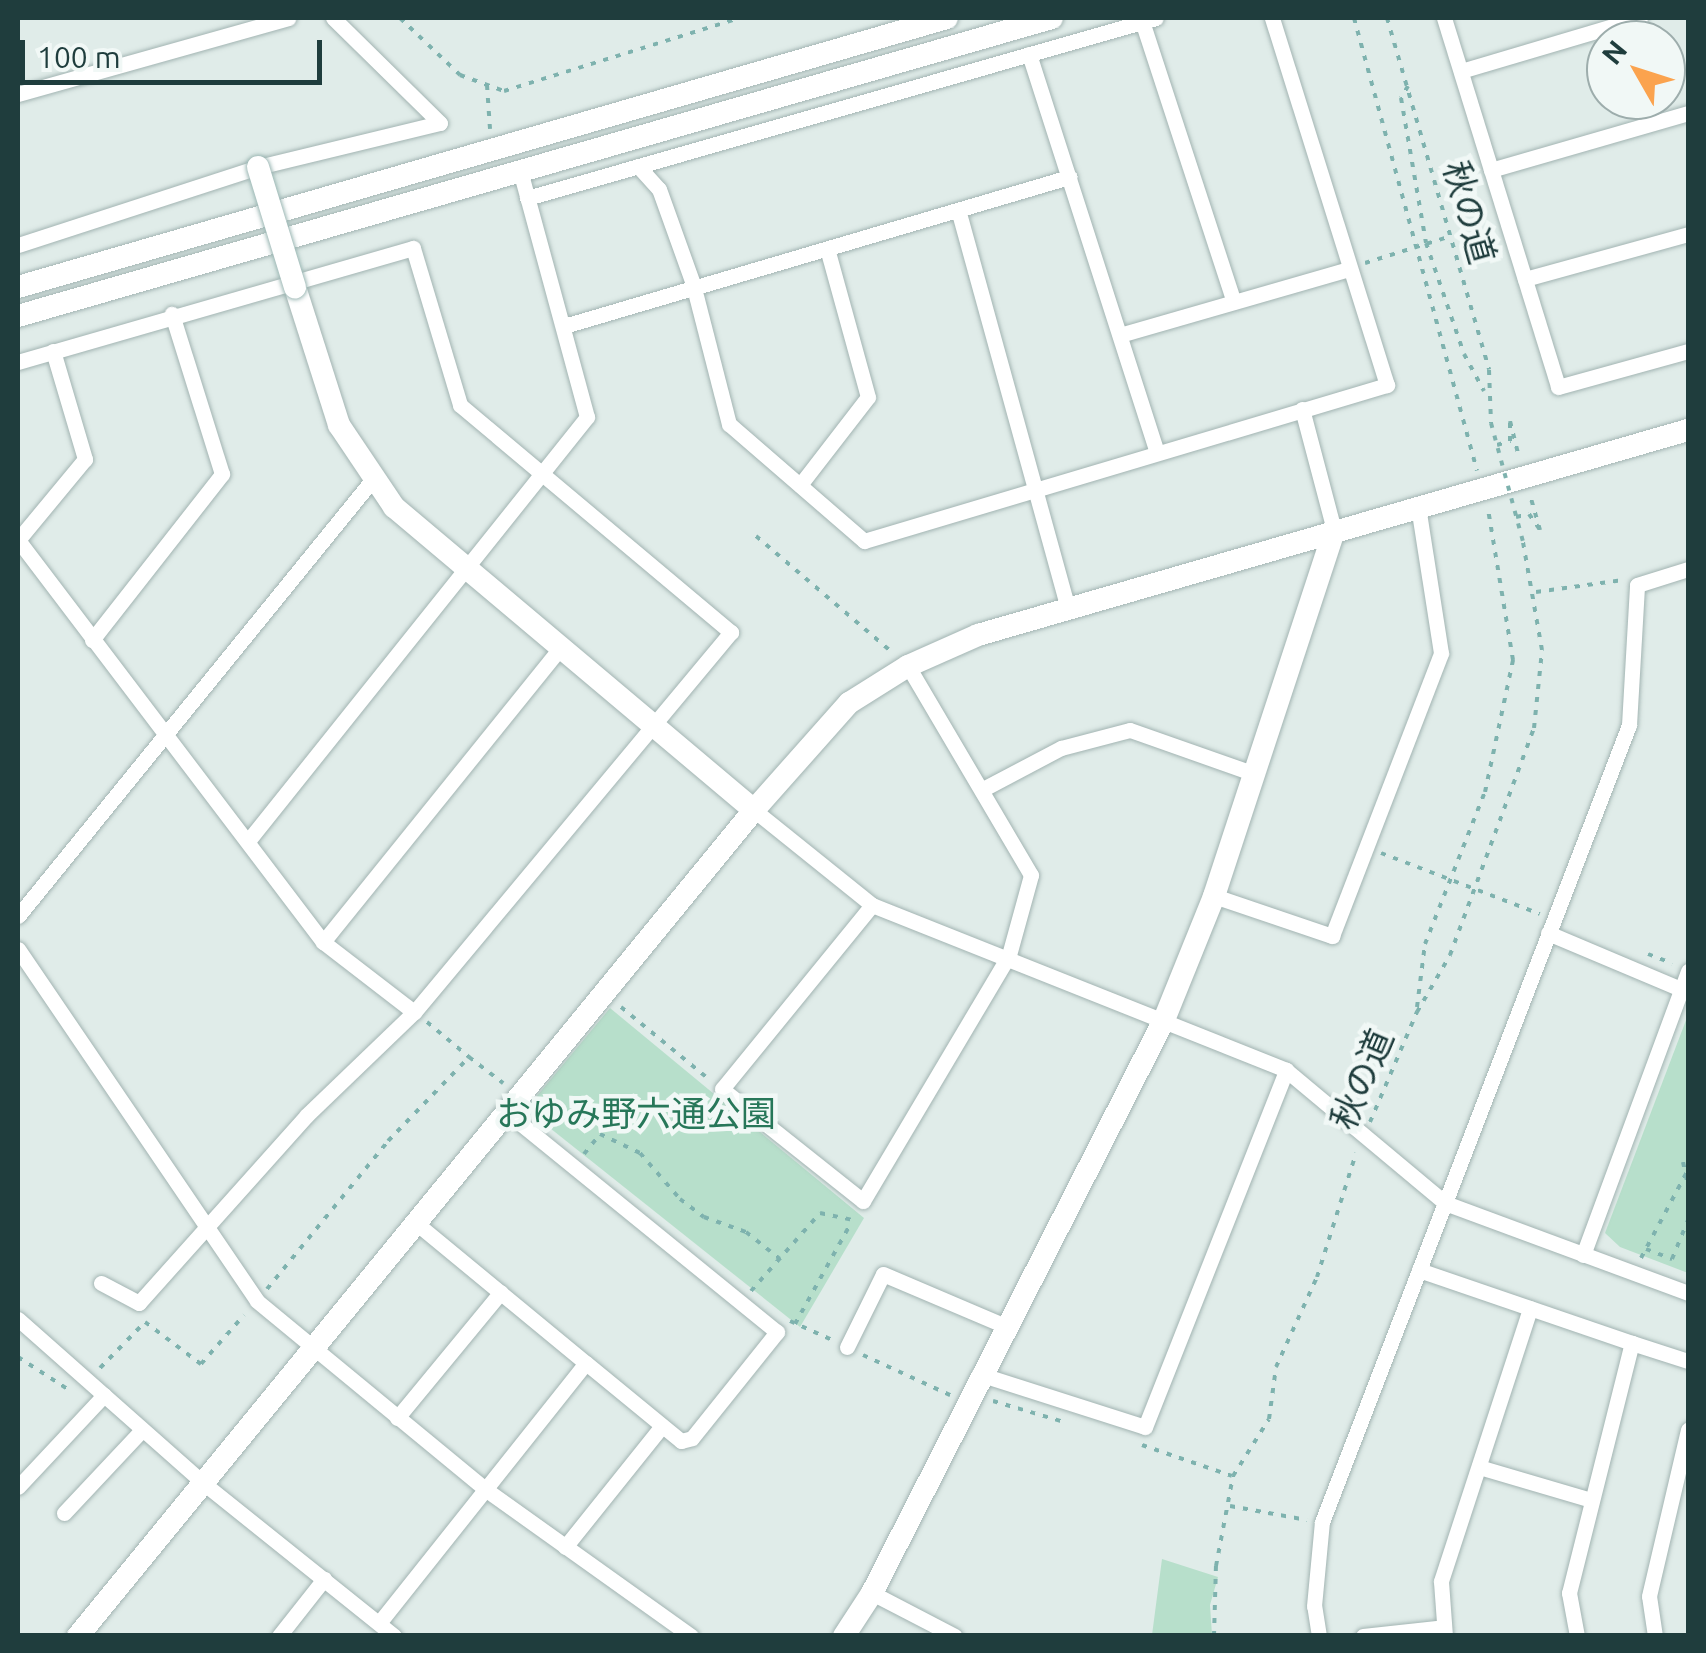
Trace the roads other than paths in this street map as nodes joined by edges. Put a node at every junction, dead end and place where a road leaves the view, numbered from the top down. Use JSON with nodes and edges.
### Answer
{"nodes":[{"id":1,"x":289,"y":18,"type":"edge"},
{"id":2,"x":333,"y":18,"type":"edge"},
{"id":3,"x":947,"y":18,"type":"edge"},
{"id":4,"x":1052,"y":18,"type":"edge"},
{"id":5,"x":1272,"y":18,"type":"edge"},
{"id":6,"x":1444,"y":18,"type":"edge"},
{"id":7,"x":1640,"y":18,"type":"edge"},
{"id":8,"x":1149,"y":20,"type":"edge"},
{"id":9,"x":1029,"y":54,"type":"junction"},
{"id":10,"x":1461,"y":71,"type":"junction"},
{"id":11,"x":18,"y":94,"type":"edge"},
{"id":12,"x":1688,"y":113,"type":"edge"},
{"id":13,"x":638,"y":166,"type":"junction"},
{"id":14,"x":258,"y":167,"type":"junction"},
{"id":15,"x":1491,"y":170,"type":"junction"},
{"id":16,"x":520,"y":171,"type":"junction"},
{"id":17,"x":1069,"y":178,"type":"junction"},
{"id":18,"x":527,"y":198,"type":"junction"},
{"id":19,"x":959,"y":214,"type":"junction"},
{"id":20,"x":1688,"y":234,"type":"edge"},
{"id":21,"x":18,"y":246,"type":"edge"},
{"id":22,"x":828,"y":252,"type":"junction"},
{"id":23,"x":1348,"y":269,"type":"junction"},
{"id":24,"x":1525,"y":280,"type":"junction"},
{"id":25,"x":693,"y":284,"type":"junction"},
{"id":26,"x":18,"y":287,"type":"edge"},
{"id":27,"x":295,"y":287,"type":"junction"},
{"id":28,"x":1233,"y":300,"type":"junction"},
{"id":29,"x":172,"y":314,"type":"junction"},
{"id":30,"x":18,"y":316,"type":"edge"},
{"id":31,"x":564,"y":326,"type":"junction"},
{"id":32,"x":1120,"y":334,"type":"junction"},
{"id":33,"x":53,"y":351,"type":"junction"},
{"id":34,"x":1688,"y":351,"type":"edge"},
{"id":35,"x":18,"y":362,"type":"edge"},
{"id":36,"x":1302,"y":409,"type":"junction"},
{"id":37,"x":1688,"y":430,"type":"edge"},
{"id":38,"x":1156,"y":449,"type":"junction"},
{"id":39,"x":544,"y":478,"type":"junction"},
{"id":40,"x":372,"y":479,"type":"junction"},
{"id":41,"x":800,"y":485,"type":"junction"},
{"id":42,"x":1034,"y":489,"type":"junction"},
{"id":43,"x":1418,"y":506,"type":"junction"},
{"id":44,"x":1334,"y":530,"type":"junction"},
{"id":45,"x":1688,"y":569,"type":"edge"},
{"id":46,"x":466,"y":572,"type":"junction"},
{"id":47,"x":1068,"y":610,"type":"junction"},
{"id":48,"x":92,"y":640,"type":"junction"},
{"id":49,"x":559,"y":650,"type":"junction"},
{"id":50,"x":908,"y":666,"type":"junction"},
{"id":51,"x":656,"y":726,"type":"junction"},
{"id":52,"x":166,"y":736,"type":"junction"},
{"id":53,"x":1252,"y":773,"type":"junction"},
{"id":54,"x":985,"y":788,"type":"junction"},
{"id":55,"x":754,"y":810,"type":"junction"},
{"id":56,"x":248,"y":840,"type":"junction"},
{"id":57,"x":1214,"y":896,"type":"junction"},
{"id":58,"x":872,"y":904,"type":"junction"},
{"id":59,"x":18,"y":916,"type":"edge"},
{"id":60,"x":1551,"y":926,"type":"junction"},
{"id":61,"x":324,"y":942,"type":"junction"},
{"id":62,"x":18,"y":949,"type":"edge"},
{"id":63,"x":1008,"y":955,"type":"junction"},
{"id":64,"x":1688,"y":970,"type":"edge"},
{"id":65,"x":1683,"y":990,"type":"junction"},
{"id":66,"x":414,"y":1012,"type":"junction"},
{"id":67,"x":1164,"y":1020,"type":"junction"},
{"id":68,"x":1286,"y":1070,"type":"junction"},
{"id":69,"x":512,"y":1104,"type":"junction"},
{"id":70,"x":1444,"y":1203,"type":"junction"},
{"id":71,"x":416,"y":1223,"type":"junction"},
{"id":72,"x":205,"y":1232,"type":"junction"},
{"id":73,"x":1583,"y":1255,"type":"junction"},
{"id":74,"x":1420,"y":1270,"type":"junction"},
{"id":75,"x":102,"y":1283,"type":"dead end"},
{"id":76,"x":500,"y":1292,"type":"junction"},
{"id":77,"x":1688,"y":1293,"type":"edge"},
{"id":78,"x":1530,"y":1308,"type":"junction"},
{"id":79,"x":18,"y":1320,"type":"edge"},
{"id":80,"x":1003,"y":1325,"type":"junction"},
{"id":81,"x":1632,"y":1343,"type":"junction"},
{"id":82,"x":847,"y":1348,"type":"road end"},
{"id":83,"x":312,"y":1350,"type":"junction"},
{"id":84,"x":1688,"y":1361,"type":"edge"},
{"id":85,"x":586,"y":1363,"type":"junction"},
{"id":86,"x":979,"y":1374,"type":"junction"},
{"id":87,"x":104,"y":1395,"type":"junction"},
{"id":88,"x":397,"y":1418,"type":"junction"},
{"id":89,"x":662,"y":1426,"type":"junction"},
{"id":90,"x":142,"y":1430,"type":"junction"},
{"id":91,"x":1688,"y":1430,"type":"edge"},
{"id":92,"x":1480,"y":1467,"type":"junction"},
{"id":93,"x":202,"y":1482,"type":"junction"},
{"id":94,"x":18,"y":1487,"type":"edge"},
{"id":95,"x":485,"y":1489,"type":"junction"},
{"id":96,"x":1591,"y":1500,"type":"junction"},
{"id":97,"x":64,"y":1513,"type":"dead end"},
{"id":98,"x":566,"y":1547,"type":"junction"},
{"id":99,"x":324,"y":1579,"type":"junction"},
{"id":100,"x":872,"y":1593,"type":"junction"},
{"id":101,"x":380,"y":1623,"type":"junction"},
{"id":102,"x":1445,"y":1631,"type":"edge"},
{"id":103,"x":78,"y":1636,"type":"edge"},
{"id":104,"x":278,"y":1636,"type":"edge"},
{"id":105,"x":394,"y":1636,"type":"edge"},
{"id":106,"x":691,"y":1636,"type":"edge"},
{"id":107,"x":844,"y":1636,"type":"edge"},
{"id":108,"x":955,"y":1636,"type":"edge"},
{"id":109,"x":1318,"y":1636,"type":"edge"},
{"id":110,"x":1363,"y":1636,"type":"edge"},
{"id":111,"x":1578,"y":1636,"type":"edge"},
{"id":112,"x":1655,"y":1636,"type":"edge"}],
"edges":[{"from":1,"to":11,"type":"street"},
{"from":2,"to":14,"type":"street"},
{"from":3,"to":26,"type":"street"},
{"from":4,"to":16,"type":"street"},
{"from":5,"to":23,"type":"street"},
{"from":6,"to":10,"type":"street"},
{"from":7,"to":10,"type":"street"},
{"from":8,"to":9,"type":"street"},
{"from":8,"to":28,"type":"street"},
{"from":9,"to":13,"type":"street"},
{"from":9,"to":17,"type":"street"},
{"from":10,"to":15,"type":"street"},
{"from":12,"to":15,"type":"street"},
{"from":13,"to":18,"type":"street"},
{"from":13,"to":25,"type":"street"},
{"from":14,"to":21,"type":"street"},
{"from":14,"to":27,"type":"street","bridge":true},
{"from":15,"to":24,"type":"street"},
{"from":16,"to":18,"type":"street"},
{"from":16,"to":30,"type":"street"},
{"from":17,"to":19,"type":"street"},
{"from":17,"to":32,"type":"street"},
{"from":18,"to":31,"type":"street"},
{"from":19,"to":22,"type":"street"},
{"from":19,"to":42,"type":"street"},
{"from":20,"to":24,"type":"street"},
{"from":22,"to":25,"type":"street"},
{"from":22,"to":41,"type":"street"},
{"from":23,"to":28,"type":"street"},
{"from":23,"to":36,"type":"street"},
{"from":24,"to":34,"type":"street"},
{"from":25,"to":31,"type":"street"},
{"from":25,"to":41,"type":"street"},
{"from":27,"to":29,"type":"street"},
{"from":27,"to":39,"type":"street"},
{"from":27,"to":40,"type":"street"},
{"from":28,"to":32,"type":"street"},
{"from":29,"to":33,"type":"street"},
{"from":29,"to":48,"type":"street"},
{"from":31,"to":39,"type":"street"},
{"from":32,"to":38,"type":"street"},
{"from":33,"to":35,"type":"street"},
{"from":33,"to":48,"type":"street"},
{"from":36,"to":38,"type":"street"},
{"from":36,"to":44,"type":"street"},
{"from":37,"to":43,"type":"street"},
{"from":38,"to":42,"type":"street"},
{"from":39,"to":46,"type":"street"},
{"from":39,"to":51,"type":"street"},
{"from":40,"to":46,"type":"street"},
{"from":40,"to":52,"type":"street"},
{"from":41,"to":42,"type":"street"},
{"from":42,"to":47,"type":"street"},
{"from":43,"to":44,"type":"street"},
{"from":43,"to":57,"type":"street"},
{"from":44,"to":47,"type":"street"},
{"from":44,"to":53,"type":"street"},
{"from":45,"to":60,"type":"street"},
{"from":46,"to":49,"type":"street"},
{"from":46,"to":56,"type":"street"},
{"from":47,"to":50,"type":"street"},
{"from":48,"to":52,"type":"street"},
{"from":49,"to":51,"type":"street"},
{"from":49,"to":61,"type":"street"},
{"from":50,"to":54,"type":"street"},
{"from":50,"to":55,"type":"street"},
{"from":51,"to":55,"type":"street"},
{"from":51,"to":66,"type":"street"},
{"from":52,"to":56,"type":"street"},
{"from":52,"to":59,"type":"street"},
{"from":53,"to":54,"type":"street"},
{"from":53,"to":57,"type":"street"},
{"from":54,"to":63,"type":"street"},
{"from":55,"to":58,"type":"street"},
{"from":55,"to":69,"type":"street"},
{"from":56,"to":61,"type":"street"},
{"from":57,"to":67,"type":"street"},
{"from":58,"to":63,"type":"street"},
{"from":58,"to":63,"type":"street"},
{"from":60,"to":65,"type":"street"},
{"from":60,"to":70,"type":"street"},
{"from":61,"to":66,"type":"street"},
{"from":62,"to":72,"type":"street"},
{"from":63,"to":67,"type":"street"},
{"from":64,"to":65,"type":"street"},
{"from":65,"to":73,"type":"street"},
{"from":66,"to":72,"type":"street"},
{"from":67,"to":68,"type":"street"},
{"from":67,"to":80,"type":"street"},
{"from":68,"to":70,"type":"street"},
{"from":68,"to":86,"type":"street"},
{"from":69,"to":71,"type":"street"},
{"from":69,"to":89,"type":"street"},
{"from":70,"to":73,"type":"street"},
{"from":70,"to":74,"type":"street"},
{"from":71,"to":76,"type":"street"},
{"from":71,"to":83,"type":"street"},
{"from":72,"to":75,"type":"street"},
{"from":72,"to":83,"type":"street"},
{"from":73,"to":77,"type":"street"},
{"from":74,"to":78,"type":"street"},
{"from":74,"to":109,"type":"street"},
{"from":76,"to":85,"type":"street"},
{"from":76,"to":88,"type":"street"},
{"from":78,"to":81,"type":"street"},
{"from":78,"to":92,"type":"street"},
{"from":79,"to":87,"type":"street"},
{"from":80,"to":82,"type":"street"},
{"from":80,"to":86,"type":"street"},
{"from":81,"to":84,"type":"street"},
{"from":81,"to":96,"type":"street"},
{"from":83,"to":88,"type":"street"},
{"from":83,"to":93,"type":"street"},
{"from":85,"to":89,"type":"street"},
{"from":85,"to":95,"type":"street"},
{"from":86,"to":100,"type":"street"},
{"from":87,"to":90,"type":"street"},
{"from":87,"to":94,"type":"street"},
{"from":88,"to":95,"type":"street"},
{"from":89,"to":98,"type":"street"},
{"from":90,"to":93,"type":"street"},
{"from":90,"to":97,"type":"street"},
{"from":91,"to":112,"type":"street"},
{"from":92,"to":96,"type":"street"},
{"from":92,"to":102,"type":"street"},
{"from":93,"to":99,"type":"street"},
{"from":93,"to":103,"type":"street"},
{"from":95,"to":98,"type":"street"},
{"from":95,"to":101,"type":"street"},
{"from":96,"to":111,"type":"street"},
{"from":98,"to":106,"type":"street"},
{"from":99,"to":101,"type":"street"},
{"from":99,"to":104,"type":"street"},
{"from":100,"to":107,"type":"street"},
{"from":100,"to":108,"type":"street"},
{"from":101,"to":105,"type":"street"},
{"from":102,"to":110,"type":"street"}]}
